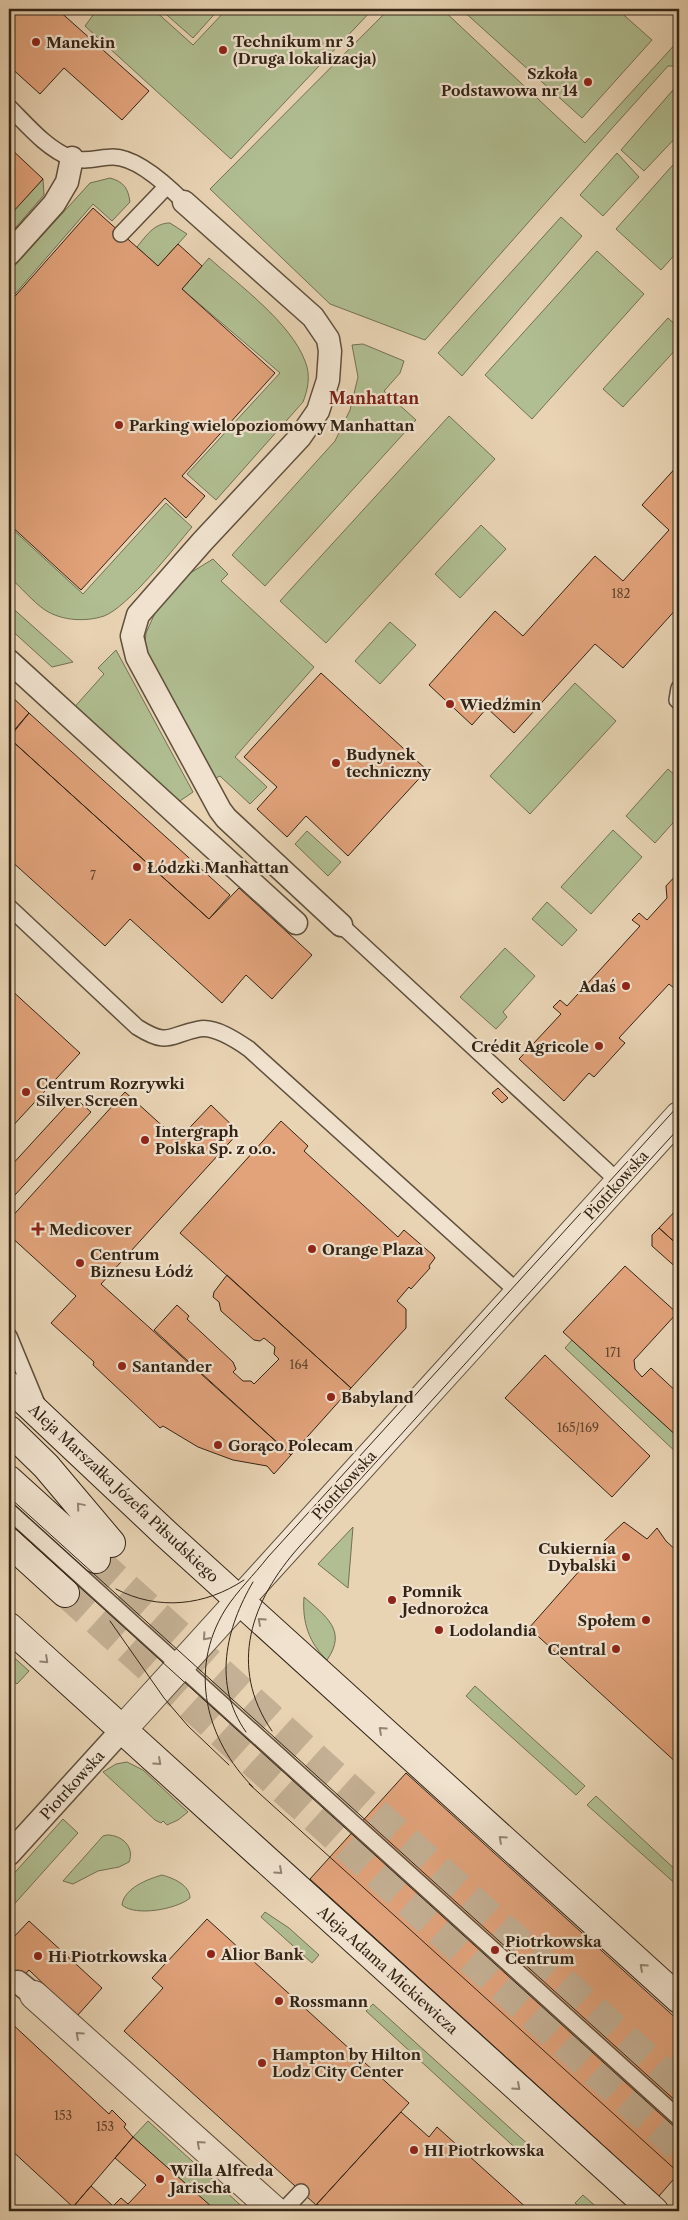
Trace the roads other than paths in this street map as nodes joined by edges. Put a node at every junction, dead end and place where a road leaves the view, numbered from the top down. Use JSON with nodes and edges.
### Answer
{"nodes":[{"id":1,"x":9,"y":107,"type":"edge"},
{"id":2,"x":72,"y":158,"type":"junction"},
{"id":3,"x":167,"y":186,"type":"junction"},
{"id":4,"x":184,"y":202,"type":"joint"},
{"id":5,"x":122,"y":234,"type":"dead end"},
{"id":6,"x":9,"y":254,"type":"edge"},
{"id":7,"x":9,"y":661,"type":"edge"},
{"id":8,"x":679,"y":688,"type":"edge"},
{"id":9,"x":679,"y":702,"type":"edge"},
{"id":10,"x":9,"y":907,"type":"edge"},
{"id":11,"x":296,"y":923,"type":"dead end"},
{"id":12,"x":341,"y":925,"type":"joint"},
{"id":13,"x":679,"y":1116,"type":"edge"},
{"id":14,"x":619,"y":1182,"type":"junction"},
{"id":15,"x":519,"y":1293,"type":"junction"},
{"id":16,"x":9,"y":1336,"type":"edge"},
{"id":17,"x":9,"y":1386,"type":"edge"},
{"id":18,"x":43,"y":1418,"type":"junction"},
{"id":19,"x":9,"y":1430,"type":"edge"},
{"id":20,"x":9,"y":1480,"type":"edge"},
{"id":21,"x":9,"y":1511,"type":"edge"},
{"id":22,"x":9,"y":1542,"type":"edge"},
{"id":23,"x":9,"y":1549,"type":"edge"},
{"id":24,"x":40,"y":1570,"type":"junction"},
{"id":25,"x":66,"y":1593,"type":"tunnel mouth"},
{"id":26,"x":239,"y":1601,"type":"junction"},
{"id":27,"x":9,"y":1627,"type":"edge"},
{"id":28,"x":180,"y":1665,"type":"junction"},
{"id":29,"x":122,"y":1730,"type":"junction"},
{"id":30,"x":9,"y":1854,"type":"edge"},
{"id":31,"x":26,"y":1988,"type":"dead end"},
{"id":32,"x":679,"y":1999,"type":"edge"},
{"id":33,"x":679,"y":2118,"type":"edge"},
{"id":34,"x":301,"y":2192,"type":"dead end"},
{"id":35,"x":275,"y":2211,"type":"edge"},
{"id":36,"x":283,"y":2211,"type":"edge"},
{"id":37,"x":654,"y":2211,"type":"edge"}],
"edges":[{"from":1,"to":2,"type":"lane"},
{"from":2,"to":3,"type":"lane"},
{"from":2,"to":6,"type":"street"},
{"from":3,"to":4,"type":"lane"},
{"from":3,"to":5,"type":"lane"},
{"from":4,"to":12,"type":"street"},
{"from":7,"to":11,"type":"street"},
{"from":8,"to":9,"type":"lane"},
{"from":10,"to":15,"type":"lane"},
{"from":12,"to":14,"type":"lane"},
{"from":13,"to":14,"type":"main road","name":"Piotrkowska"},
{"from":14,"to":15,"type":"main road","name":"Piotrkowska"},
{"from":15,"to":26,"type":"main road","name":"Piotrkowska"},
{"from":16,"to":18,"type":"lane"},
{"from":17,"to":18,"type":"main road","name":"Aleja Marszałka Józefa Piłsudskiego"},
{"from":18,"to":26,"type":"main road","name":"Aleja Marszałka Józefa Piłsudskiego"},
{"from":20,"to":19,"type":"main road","one_way":true},
{"from":21,"to":28,"type":"lane"},
{"from":22,"to":24,"type":"main road"},
{"from":23,"to":24,"type":"main road"},
{"from":24,"to":25,"type":"main road"},
{"from":26,"to":28,"type":"main road","name":"Piotrkowska","one_way":true},
{"from":32,"to":26,"type":"main road","one_way":true},
{"from":27,"to":29,"type":"main road","one_way":true},
{"from":28,"to":29,"type":"main road","name":"Piotrkowska"},
{"from":28,"to":33,"type":"lane"},
{"from":29,"to":30,"type":"street","name":"Piotrkowska"},
{"from":29,"to":37,"type":"main road","name":"Aleja Adama Mickiewicza","one_way":true},
{"from":35,"to":31,"type":"main road","one_way":true},
{"from":34,"to":36,"type":"lane"}]}
